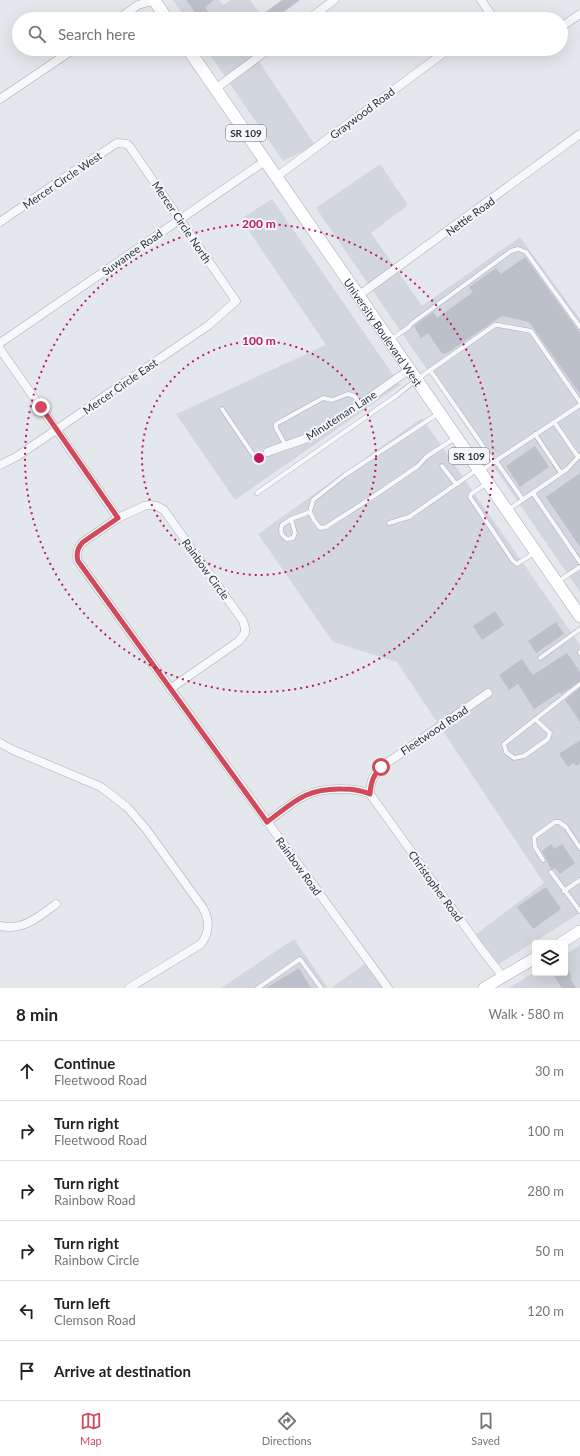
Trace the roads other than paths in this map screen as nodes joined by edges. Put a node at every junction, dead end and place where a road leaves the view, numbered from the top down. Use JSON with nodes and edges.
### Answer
{"nodes":[{"id":1,"x":155,"y":0,"type":"edge"},
{"id":2,"x":334,"y":0,"type":"edge"},
{"id":3,"x":481,"y":0,"type":"edge"},
{"id":4,"x":128,"y":12,"type":"edge"},
{"id":5,"x":163,"y":12,"type":"edge"},
{"id":6,"x":318,"y":12,"type":"edge"},
{"id":7,"x":488,"y":12,"type":"edge"},
{"id":8,"x":580,"y":14,"type":"edge"},
{"id":9,"x":568,"y":22,"type":"edge"},
{"id":10,"x":64,"y":56,"type":"edge"},
{"id":11,"x":193,"y":56,"type":"edge"},
{"id":12,"x":260,"y":56,"type":"edge"},
{"id":13,"x":440,"y":56,"type":"edge"},
{"id":14,"x":215,"y":89,"type":"junction"},
{"id":15,"x":0,"y":99,"type":"edge"},
{"id":16,"x":580,"y":134,"type":"edge"},
{"id":17,"x":127,"y":144,"type":"joint"},
{"id":18,"x":265,"y":161,"type":"junction"},
{"id":19,"x":276,"y":177,"type":"junction"},
{"id":20,"x":180,"y":219,"type":"junction"},
{"id":21,"x":0,"y":222,"type":"edge"},
{"id":22,"x":358,"y":296,"type":"junction"},
{"id":23,"x":236,"y":301,"type":"joint"},
{"id":24,"x":580,"y":327,"type":"edge"},
{"id":25,"x":389,"y":340,"type":"junction"},
{"id":26,"x":0,"y":343,"type":"edge"},
{"id":27,"x":0,"y":349,"type":"edge"},
{"id":28,"x":430,"y":370,"type":"junction"},
{"id":29,"x":413,"y":375,"type":"junction"},
{"id":30,"x":361,"y":403,"type":"junction"},
{"id":31,"x":580,"y":404,"type":"edge"},
{"id":32,"x":222,"y":409,"type":"dead end"},
{"id":33,"x":439,"y":412,"type":"junction"},
{"id":34,"x":554,"y":422,"type":"junction"},
{"id":35,"x":56,"y":430,"type":"junction"},
{"id":36,"x":535,"y":434,"type":"junction"},
{"id":37,"x":456,"y":437,"type":"junction"},
{"id":38,"x":286,"y":446,"type":"junction"},
{"id":39,"x":268,"y":452,"type":"joint"},
{"id":40,"x":579,"y":456,"type":"edge"},
{"id":41,"x":495,"y":461,"type":"junction"},
{"id":42,"x":0,"y":465,"type":"edge"},
{"id":43,"x":442,"y":466,"type":"dead end"},
{"id":44,"x":479,"y":470,"type":"junction"},
{"id":45,"x":561,"y":473,"type":"junction"},
{"id":46,"x":488,"y":482,"type":"junction"},
{"id":47,"x":456,"y":484,"type":"junction"},
{"id":48,"x":256,"y":493,"type":"dead end"},
{"id":49,"x":532,"y":493,"type":"junction"},
{"id":50,"x":523,"y":500,"type":"junction"},
{"id":51,"x":507,"y":510,"type":"junction"},
{"id":52,"x":310,"y":512,"type":"junction"},
{"id":53,"x":118,"y":518,"type":"junction"},
{"id":54,"x":291,"y":519,"type":"junction"},
{"id":55,"x":389,"y":523,"type":"dead end"},
{"id":56,"x":79,"y":547,"type":"joint"},
{"id":57,"x":535,"y":551,"type":"junction"},
{"id":58,"x":580,"y":562,"type":"edge"},
{"id":59,"x":580,"y":567,"type":"edge"},
{"id":60,"x":557,"y":582,"type":"junction"},
{"id":61,"x":580,"y":616,"type":"edge"},
{"id":62,"x":580,"y":629,"type":"edge"},
{"id":63,"x":540,"y":658,"type":"dead end"},
{"id":64,"x":580,"y":684,"type":"edge"},
{"id":65,"x":170,"y":689,"type":"junction"},
{"id":66,"x":488,"y":694,"type":"dead end"},
{"id":67,"x":535,"y":719,"type":"junction"},
{"id":68,"x":0,"y":743,"type":"edge"},
{"id":69,"x":370,"y":794,"type":"junction"},
{"id":70,"x":267,"y":822,"type":"junction"},
{"id":71,"x":580,"y":848,"type":"edge"},
{"id":72,"x":543,"y":860,"type":"dead end"},
{"id":73,"x":551,"y":872,"type":"dead end"},
{"id":74,"x":580,"y":880,"type":"edge"},
{"id":75,"x":564,"y":891,"type":"junction"},
{"id":76,"x":56,"y":904,"type":"dead end"},
{"id":77,"x":580,"y":912,"type":"edge"},
{"id":78,"x":0,"y":926,"type":"edge"},
{"id":79,"x":579,"y":934,"type":"edge"},
{"id":80,"x":567,"y":940,"type":"edge"},
{"id":81,"x":532,"y":960,"type":"edge"},
{"id":82,"x":502,"y":977,"type":"junction"},
{"id":83,"x":129,"y":988,"type":"edge"},
{"id":84,"x":258,"y":988,"type":"edge"},
{"id":85,"x":321,"y":988,"type":"edge"},
{"id":86,"x":388,"y":988,"type":"edge"},
{"id":87,"x":484,"y":988,"type":"edge"}],
"edges":[{"from":1,"to":4,"type":"street"},
{"from":1,"to":5,"type":"main road"},
{"from":2,"to":6,"type":"street"},
{"from":3,"to":7,"type":"street"},
{"from":8,"to":9,"type":"street"},
{"from":10,"to":15,"type":"street"},
{"from":11,"to":14,"type":"main road","name":"University Boulevard West","number":"SR 109"},
{"from":12,"to":14,"type":"street"},
{"from":13,"to":19,"type":"street","name":"Graywood Road"},
{"from":14,"to":18,"type":"main road","name":"University Boulevard West","number":"SR 109"},
{"from":16,"to":22,"type":"street","name":"Nettie Road"},
{"from":17,"to":20,"type":"street","name":"Mercer Circle North"},
{"from":17,"to":21,"type":"street","name":"Mercer Circle West"},
{"from":18,"to":19,"type":"main road","name":"University Boulevard West","number":"SR 109"},
{"from":18,"to":20,"type":"street","name":"Suwanee Road"},
{"from":19,"to":22,"type":"main road","name":"University Boulevard West","number":"SR 109"},
{"from":20,"to":23,"type":"street","name":"Mercer Circle North"},
{"from":20,"to":26,"type":"street","name":"Suwanee Road"},
{"from":22,"to":25,"type":"main road","name":"University Boulevard West","number":"SR 109"},
{"from":23,"to":35,"type":"street","name":"Mercer Circle East"},
{"from":24,"to":25,"type":"lane"},
{"from":25,"to":29,"type":"main road","name":"University Boulevard West","number":"SR 109"},
{"from":27,"to":35,"type":"street"},
{"from":28,"to":29,"type":"lane"},
{"from":28,"to":31,"type":"lane"},
{"from":28,"to":41,"type":"lane"},
{"from":29,"to":30,"type":"street","name":"Minuteman Lane"},
{"from":29,"to":33,"type":"main road","name":"University Boulevard West","number":"SR 109"},
{"from":29,"to":48,"type":"lane"},
{"from":30,"to":38,"type":"street","name":"Minuteman Lane"},
{"from":30,"to":38,"type":"lane"},
{"from":31,"to":34,"type":"lane"},
{"from":32,"to":39,"type":"lane"},
{"from":33,"to":37,"type":"main road","name":"University Boulevard West","number":"SR 109"},
{"from":33,"to":52,"type":"lane"},
{"from":34,"to":36,"type":"lane"},
{"from":34,"to":40,"type":"lane"},
{"from":35,"to":42,"type":"street","name":"Mercer Circle East"},
{"from":35,"to":53,"type":"street"},
{"from":36,"to":41,"type":"lane"},
{"from":36,"to":45,"type":"lane"},
{"from":37,"to":44,"type":"main road","name":"University Boulevard West","number":"SR 109"},
{"from":37,"to":52,"type":"lane"},
{"from":38,"to":39,"type":"street","name":"Minuteman Lane"},
{"from":40,"to":45,"type":"lane"},
{"from":41,"to":44,"type":"lane"},
{"from":41,"to":50,"type":"lane"},
{"from":43,"to":47,"type":"lane"},
{"from":44,"to":46,"type":"main road","name":"University Boulevard West","number":"SR 109"},
{"from":44,"to":47,"type":"lane"},
{"from":45,"to":49,"type":"lane"},
{"from":46,"to":51,"type":"main road","name":"University Boulevard West","number":"SR 109"},
{"from":46,"to":57,"type":"lane"},
{"from":47,"to":55,"type":"lane"},
{"from":49,"to":50,"type":"lane"},
{"from":49,"to":58,"type":"lane"},
{"from":50,"to":51,"type":"lane"},
{"from":51,"to":57,"type":"main road","name":"University Boulevard West","number":"SR 109"},
{"from":52,"to":54,"type":"lane"},
{"from":53,"to":56,"type":"street","name":"Rainbow Circle"},
{"from":53,"to":65,"type":"street","name":"Rainbow Circle"},
{"from":54,"to":54,"type":"lane"},
{"from":56,"to":65,"type":"street","name":"Rainbow Road"},
{"from":57,"to":60,"type":"main road","name":"University Boulevard West","number":"SR 109"},
{"from":59,"to":60,"type":"lane"},
{"from":60,"to":61,"type":"main road","name":"University Boulevard West","number":"SR 109"},
{"from":62,"to":63,"type":"lane"},
{"from":64,"to":67,"type":"lane"},
{"from":65,"to":70,"type":"street","name":"Rainbow Road"},
{"from":66,"to":69,"type":"street","name":"Fleetwood Road"},
{"from":67,"to":67,"type":"lane"},
{"from":68,"to":83,"type":"street"},
{"from":69,"to":70,"type":"street"},
{"from":69,"to":82,"type":"street","name":"Christopher Road"},
{"from":70,"to":86,"type":"street","name":"Rainbow Road"},
{"from":71,"to":72,"type":"lane"},
{"from":73,"to":75,"type":"lane"},
{"from":74,"to":75,"type":"lane"},
{"from":75,"to":77,"type":"lane"},
{"from":76,"to":78,"type":"street"},
{"from":79,"to":80,"type":"main road"},
{"from":81,"to":82,"type":"main road"},
{"from":82,"to":87,"type":"main road"},
{"from":84,"to":85,"type":"lane"}]}
